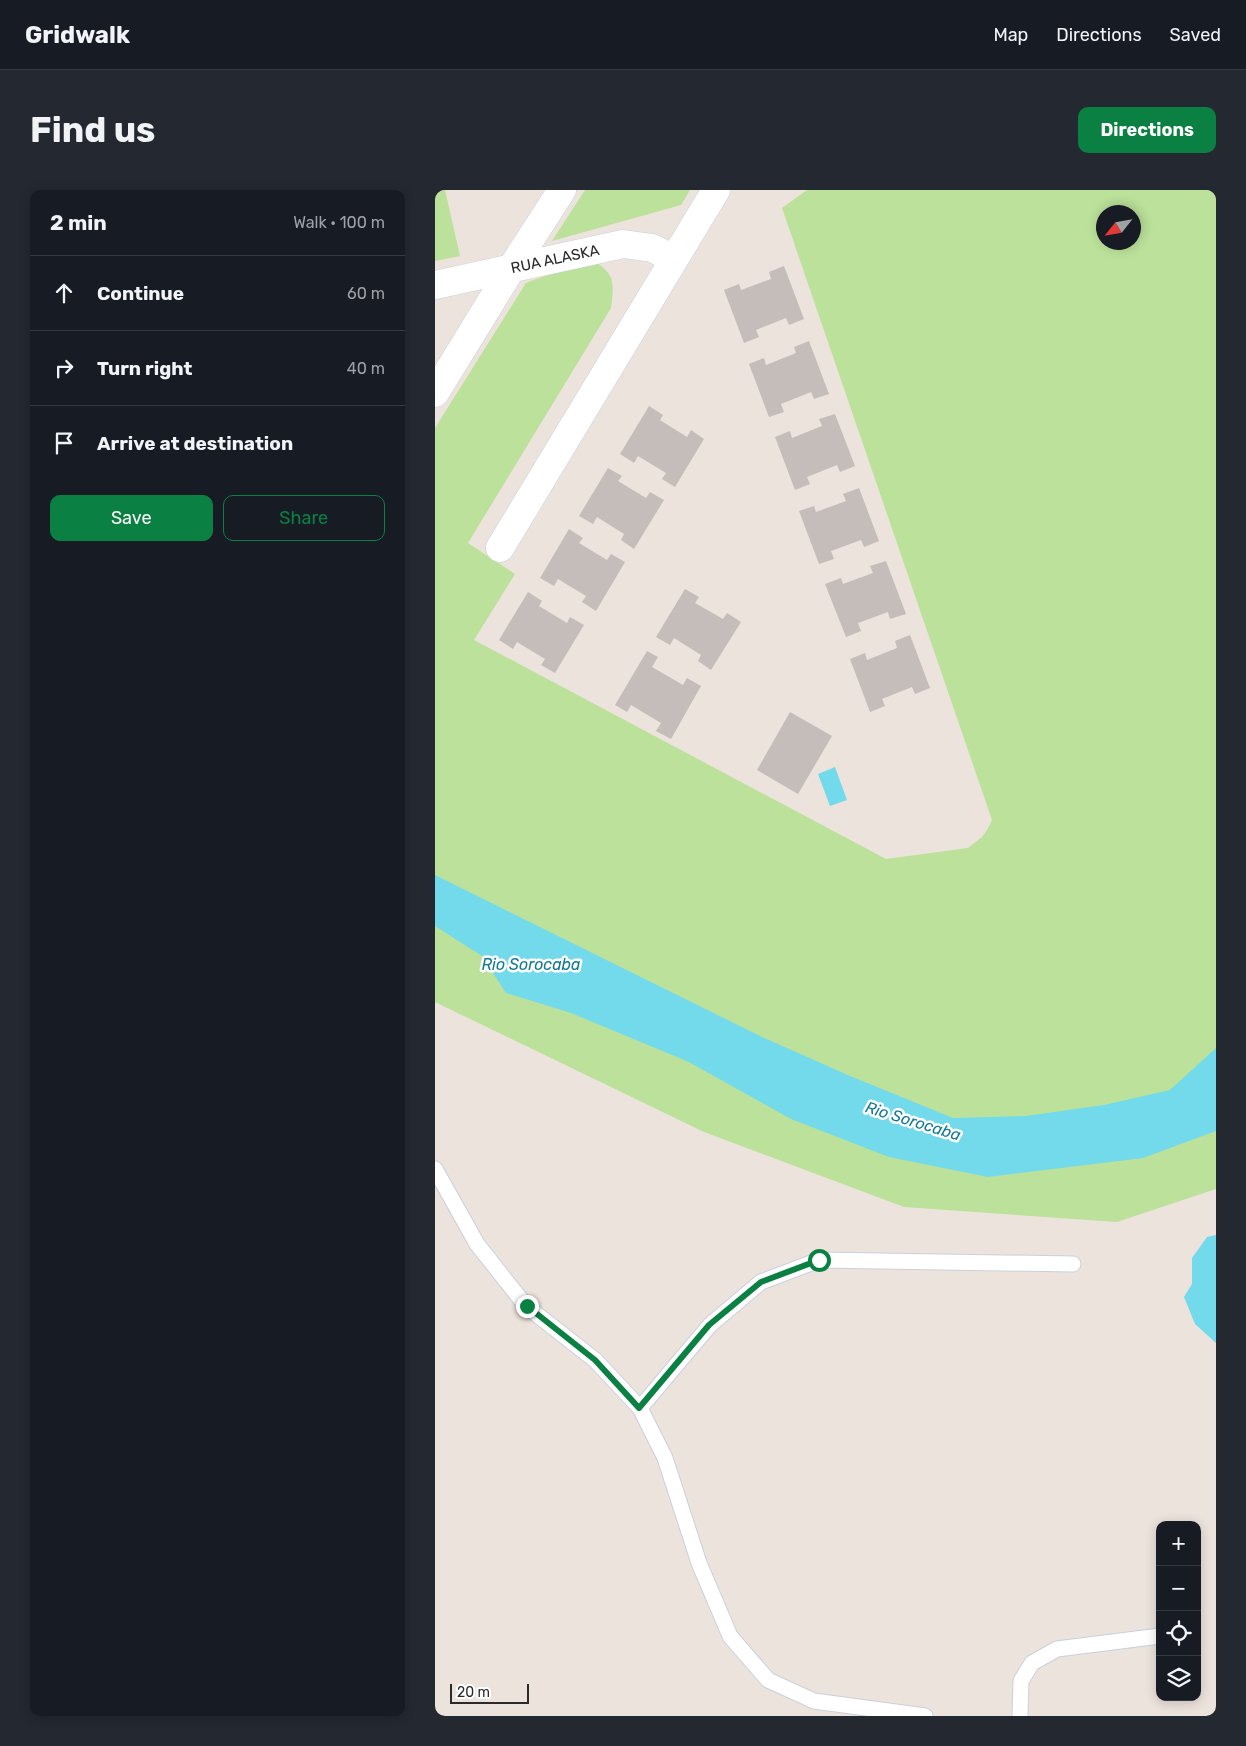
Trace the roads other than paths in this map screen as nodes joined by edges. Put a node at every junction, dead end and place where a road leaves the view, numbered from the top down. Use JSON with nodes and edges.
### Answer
{"nodes":[{"id":1,"x":563,"y":190,"type":"edge"},
{"id":2,"x":716,"y":190,"type":"edge"},
{"id":3,"x":674,"y":259,"type":"junction"},
{"id":4,"x":511,"y":269,"type":"junction"},
{"id":5,"x":435,"y":285,"type":"edge"},
{"id":6,"x":435,"y":392,"type":"edge"},
{"id":7,"x":500,"y":548,"type":"dead end"},
{"id":8,"x":435,"y":1169,"type":"edge"},
{"id":9,"x":1073,"y":1264,"type":"dead end"},
{"id":10,"x":639,"y":1408,"type":"junction"},
{"id":11,"x":1156,"y":1637,"type":"edge"},
{"id":12,"x":925,"y":1716,"type":"edge"},
{"id":13,"x":1020,"y":1716,"type":"edge"}],
"edges":[{"from":1,"to":4,"type":"street"},
{"from":2,"to":3,"type":"street"},
{"from":3,"to":4,"type":"street","name":"RUA ALASKA"},
{"from":3,"to":7,"type":"street"},
{"from":4,"to":5,"type":"street","name":"RUA ALASKA"},
{"from":4,"to":6,"type":"street"},
{"from":8,"to":10,"type":"lane"},
{"from":9,"to":10,"type":"lane"},
{"from":10,"to":12,"type":"lane"},
{"from":11,"to":13,"type":"lane"}]}
